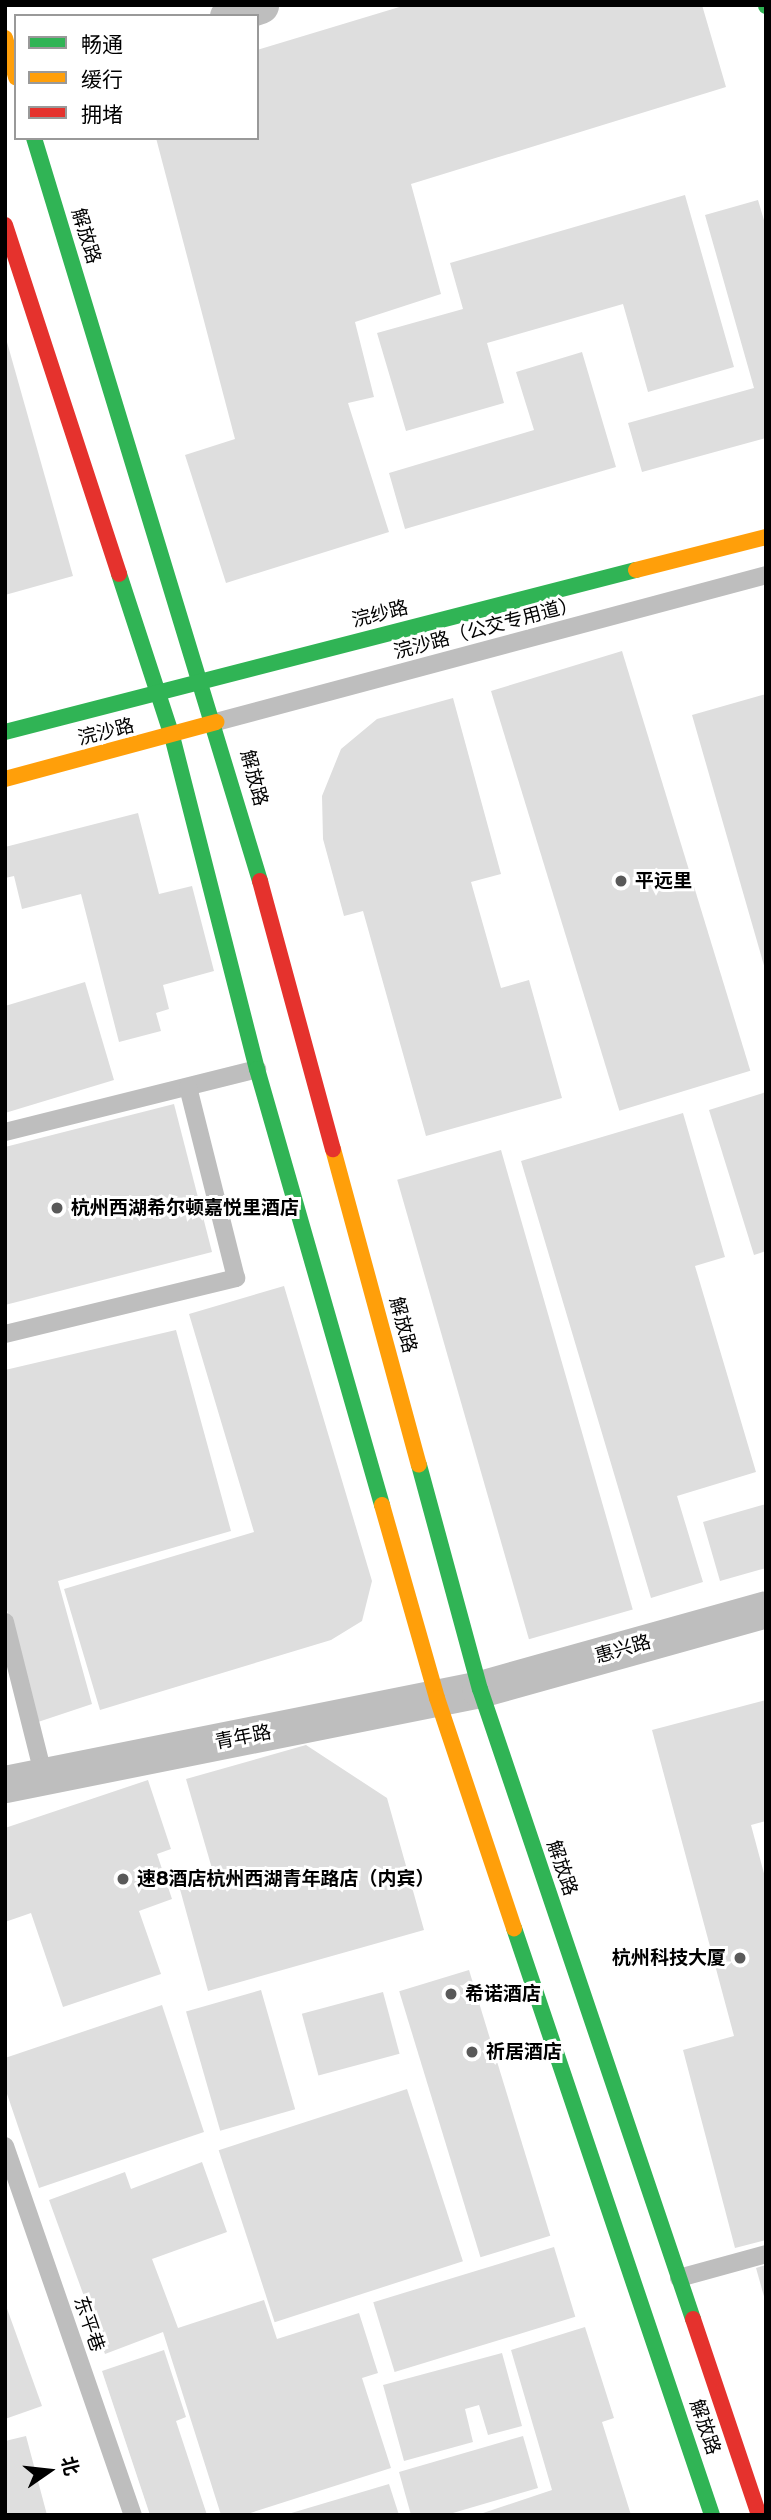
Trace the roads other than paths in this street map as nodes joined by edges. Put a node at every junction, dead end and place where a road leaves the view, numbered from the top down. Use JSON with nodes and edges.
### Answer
{"nodes":[{"id":1,"x":260,"y":5,"type":"edge"},
{"id":2,"x":234,"y":14,"type":"edge"},
{"id":3,"x":5,"y":38,"type":"edge"},
{"id":4,"x":14,"y":70,"type":"edge"},
{"id":5,"x":35,"y":140,"type":"edge"},
{"id":6,"x":5,"y":225,"type":"edge"},
{"id":7,"x":766,"y":537,"type":"edge"},
{"id":8,"x":766,"y":575,"type":"edge"},
{"id":9,"x":201,"y":681,"type":"junction"},
{"id":10,"x":159,"y":695,"type":"junction"},
{"id":11,"x":216,"y":722,"type":"junction"},
{"id":12,"x":5,"y":732,"type":"edge"},
{"id":13,"x":172,"y":736,"type":"junction"},
{"id":14,"x":5,"y":779,"type":"edge"},
{"id":15,"x":257,"y":1069,"type":"junction"},
{"id":16,"x":188,"y":1087,"type":"junction"},
{"id":17,"x":5,"y":1132,"type":"edge"},
{"id":18,"x":5,"y":1334,"type":"edge"},
{"id":19,"x":766,"y":1609,"type":"edge"},
{"id":20,"x":5,"y":1622,"type":"edge"},
{"id":21,"x":480,"y":1689,"type":"junction"},
{"id":22,"x":437,"y":1698,"type":"junction"},
{"id":23,"x":44,"y":1777,"type":"junction"},
{"id":24,"x":5,"y":1784,"type":"edge"},
{"id":25,"x":5,"y":2146,"type":"edge"},
{"id":26,"x":13,"y":2192,"type":"edge"},
{"id":27,"x":766,"y":2254,"type":"edge"},
{"id":28,"x":679,"y":2278,"type":"junction"},
{"id":29,"x":133,"y":2515,"type":"edge"},
{"id":30,"x":712,"y":2515,"type":"edge"},
{"id":31,"x":759,"y":2515,"type":"edge"}],
"edges":[{"from":1,"to":2,"type":"street"},
{"from":3,"to":4,"type":"main road"},
{"from":5,"to":9,"type":"main road","name":"解放路"},
{"from":6,"to":10,"type":"main road","name":"解放路"},
{"from":7,"to":9,"type":"main road","name":"浣纱路"},
{"from":8,"to":11,"type":"lane","name":"浣沙路（公交专用道）"},
{"from":9,"to":10,"type":"main road","name":"浣纱路"},
{"from":9,"to":11,"type":"main road","name":"解放路"},
{"from":10,"to":12,"type":"main road","name":"浣纱路"},
{"from":10,"to":13,"type":"main road","name":"解放路"},
{"from":11,"to":13,"type":"main road","name":"浣沙路"},
{"from":11,"to":21,"type":"main road","name":"解放路"},
{"from":13,"to":14,"type":"main road","name":"浣沙路"},
{"from":13,"to":15,"type":"main road","name":"解放路"},
{"from":15,"to":16,"type":"lane"},
{"from":15,"to":22,"type":"main road","name":"解放路"},
{"from":16,"to":17,"type":"lane"},
{"from":16,"to":18,"type":"lane"},
{"from":19,"to":21,"type":"street","name":"惠兴路"},
{"from":20,"to":23,"type":"lane"},
{"from":21,"to":22,"type":"street","name":"青年路"},
{"from":21,"to":28,"type":"main road","name":"解放路"},
{"from":22,"to":23,"type":"street","name":"青年路"},
{"from":22,"to":30,"type":"main road","name":"解放路"},
{"from":23,"to":24,"type":"street","name":"青年路"},
{"from":25,"to":26,"type":"lane","name":"东平巷"},
{"from":26,"to":29,"type":"lane","name":"东平巷"},
{"from":27,"to":28,"type":"lane"},
{"from":28,"to":31,"type":"main road","name":"解放路"}]}
